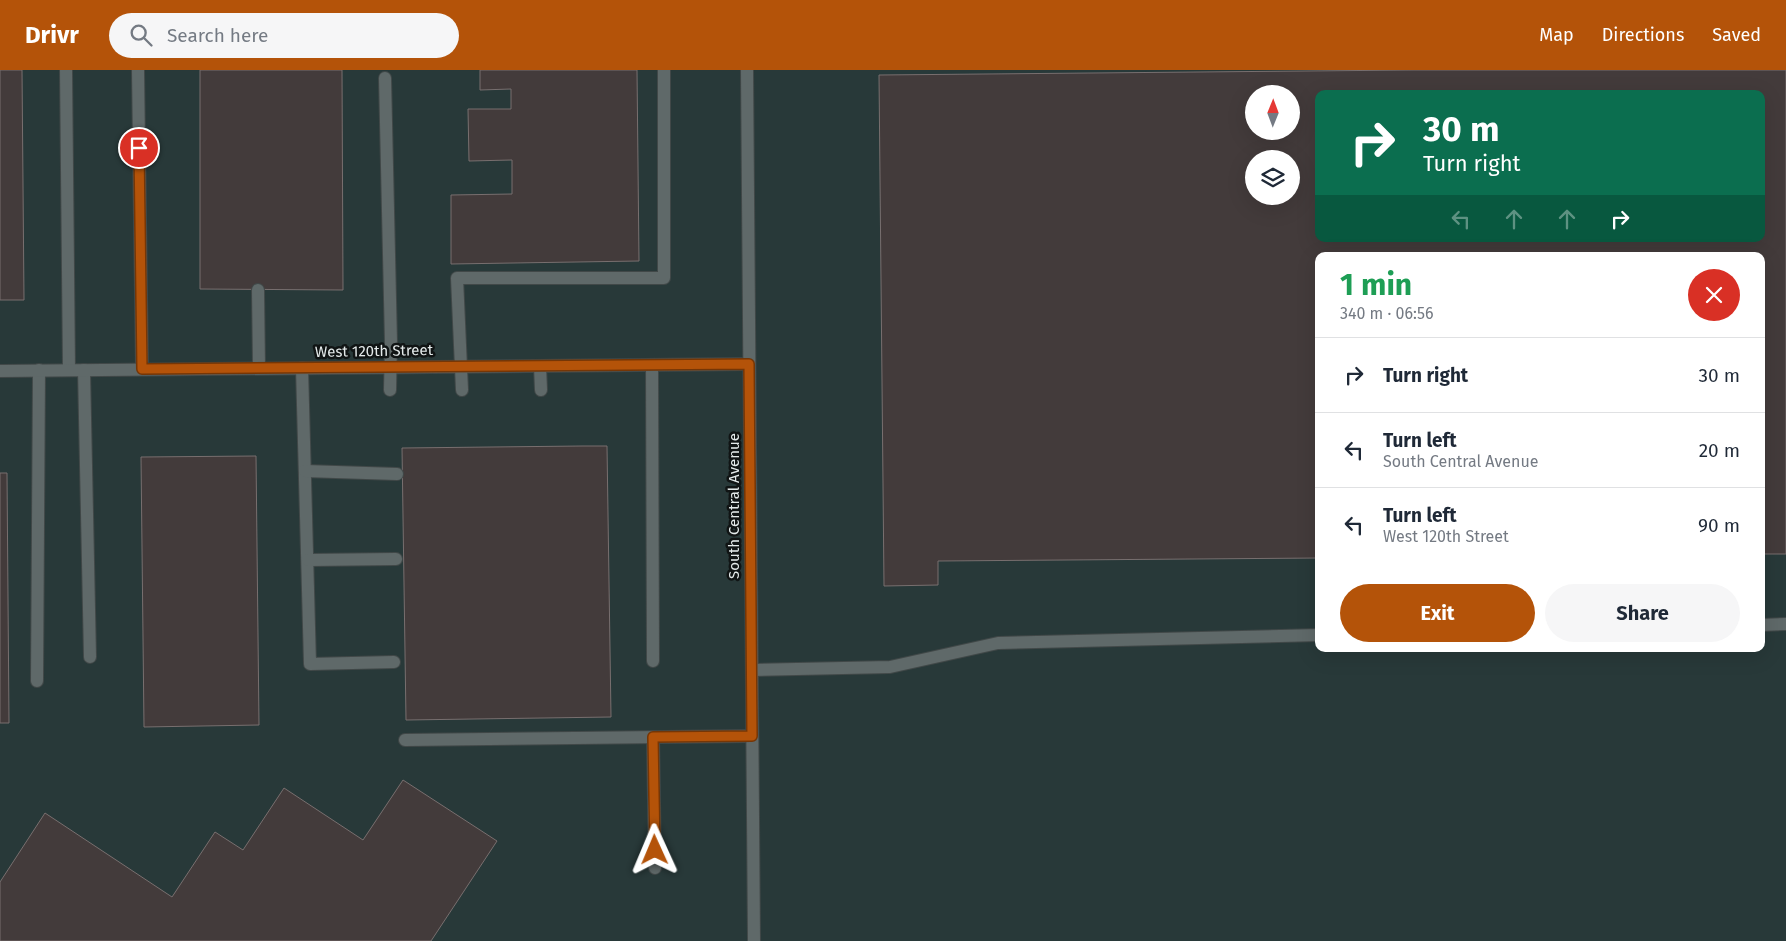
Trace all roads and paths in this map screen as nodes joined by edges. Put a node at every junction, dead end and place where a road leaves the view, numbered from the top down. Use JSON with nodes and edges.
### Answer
{"nodes":[{"id":1,"x":66,"y":70,"type":"edge"},
{"id":2,"x":138,"y":70,"type":"edge"},
{"id":3,"x":664,"y":70,"type":"edge"},
{"id":4,"x":747,"y":70,"type":"edge"},
{"id":5,"x":385,"y":78,"type":"dead end"},
{"id":6,"x":258,"y":290,"type":"dead end"},
{"id":7,"x":749,"y":364,"type":"junction"},
{"id":8,"x":652,"y":365,"type":"junction"},
{"id":9,"x":461,"y":366,"type":"junction"},
{"id":10,"x":540,"y":366,"type":"junction"},
{"id":11,"x":391,"y":367,"type":"junction"},
{"id":12,"x":259,"y":368,"type":"junction"},
{"id":13,"x":302,"y":368,"type":"junction"},
{"id":14,"x":142,"y":369,"type":"junction"},
{"id":15,"x":39,"y":370,"type":"junction"},
{"id":16,"x":70,"y":370,"type":"junction"},
{"id":17,"x":84,"y":370,"type":"junction"},
{"id":18,"x":0,"y":371,"type":"edge"},
{"id":19,"x":390,"y":390,"type":"dead end"},
{"id":20,"x":462,"y":390,"type":"dead end"},
{"id":21,"x":541,"y":390,"type":"dead end"},
{"id":22,"x":305,"y":471,"type":"junction"},
{"id":23,"x":397,"y":474,"type":"dead end"},
{"id":24,"x":396,"y":559,"type":"dead end"},
{"id":25,"x":308,"y":560,"type":"junction"},
{"id":26,"x":1786,"y":624,"type":"edge"},
{"id":27,"x":1765,"y":625,"type":"edge"},
{"id":28,"x":1315,"y":635,"type":"edge"},
{"id":29,"x":90,"y":657,"type":"dead end"},
{"id":30,"x":653,"y":661,"type":"dead end"},
{"id":31,"x":394,"y":662,"type":"dead end"},
{"id":32,"x":752,"y":670,"type":"junction"},
{"id":33,"x":37,"y":681,"type":"dead end"},
{"id":34,"x":752,"y":736,"type":"junction"},
{"id":35,"x":653,"y":737,"type":"junction"},
{"id":36,"x":405,"y":740,"type":"dead end"},
{"id":37,"x":655,"y":868,"type":"dead end"},
{"id":38,"x":754,"y":941,"type":"edge"}],
"edges":[{"from":1,"to":16,"type":"street"},
{"from":2,"to":14,"type":"street"},
{"from":3,"to":9,"type":"street"},
{"from":4,"to":7,"type":"street","name":"South Central Avenue"},
{"from":5,"to":11,"type":"street"},
{"from":6,"to":12,"type":"street"},
{"from":7,"to":8,"type":"street","name":"West 120th Street"},
{"from":7,"to":32,"type":"street","name":"South Central Avenue"},
{"from":8,"to":10,"type":"street","name":"West 120th Street"},
{"from":8,"to":30,"type":"street"},
{"from":9,"to":10,"type":"street","name":"West 120th Street"},
{"from":9,"to":11,"type":"street","name":"West 120th Street"},
{"from":9,"to":20,"type":"street"},
{"from":10,"to":21,"type":"street"},
{"from":11,"to":13,"type":"street","name":"West 120th Street"},
{"from":11,"to":19,"type":"street"},
{"from":12,"to":13,"type":"street","name":"West 120th Street"},
{"from":12,"to":14,"type":"street","name":"West 120th Street"},
{"from":13,"to":22,"type":"street"},
{"from":14,"to":17,"type":"street","name":"West 120th Street"},
{"from":15,"to":16,"type":"street","name":"West 120th Street"},
{"from":15,"to":18,"type":"street","name":"West 120th Street"},
{"from":15,"to":33,"type":"street"},
{"from":16,"to":17,"type":"street","name":"West 120th Street"},
{"from":17,"to":29,"type":"street"},
{"from":22,"to":23,"type":"street"},
{"from":22,"to":25,"type":"street"},
{"from":24,"to":25,"type":"street"},
{"from":25,"to":31,"type":"street"},
{"from":26,"to":27,"type":"street"},
{"from":28,"to":32,"type":"street"},
{"from":32,"to":34,"type":"street","name":"South Central Avenue"},
{"from":34,"to":35,"type":"street"},
{"from":34,"to":38,"type":"street","name":"South Central Avenue"},
{"from":35,"to":36,"type":"street"},
{"from":35,"to":37,"type":"street"}]}
